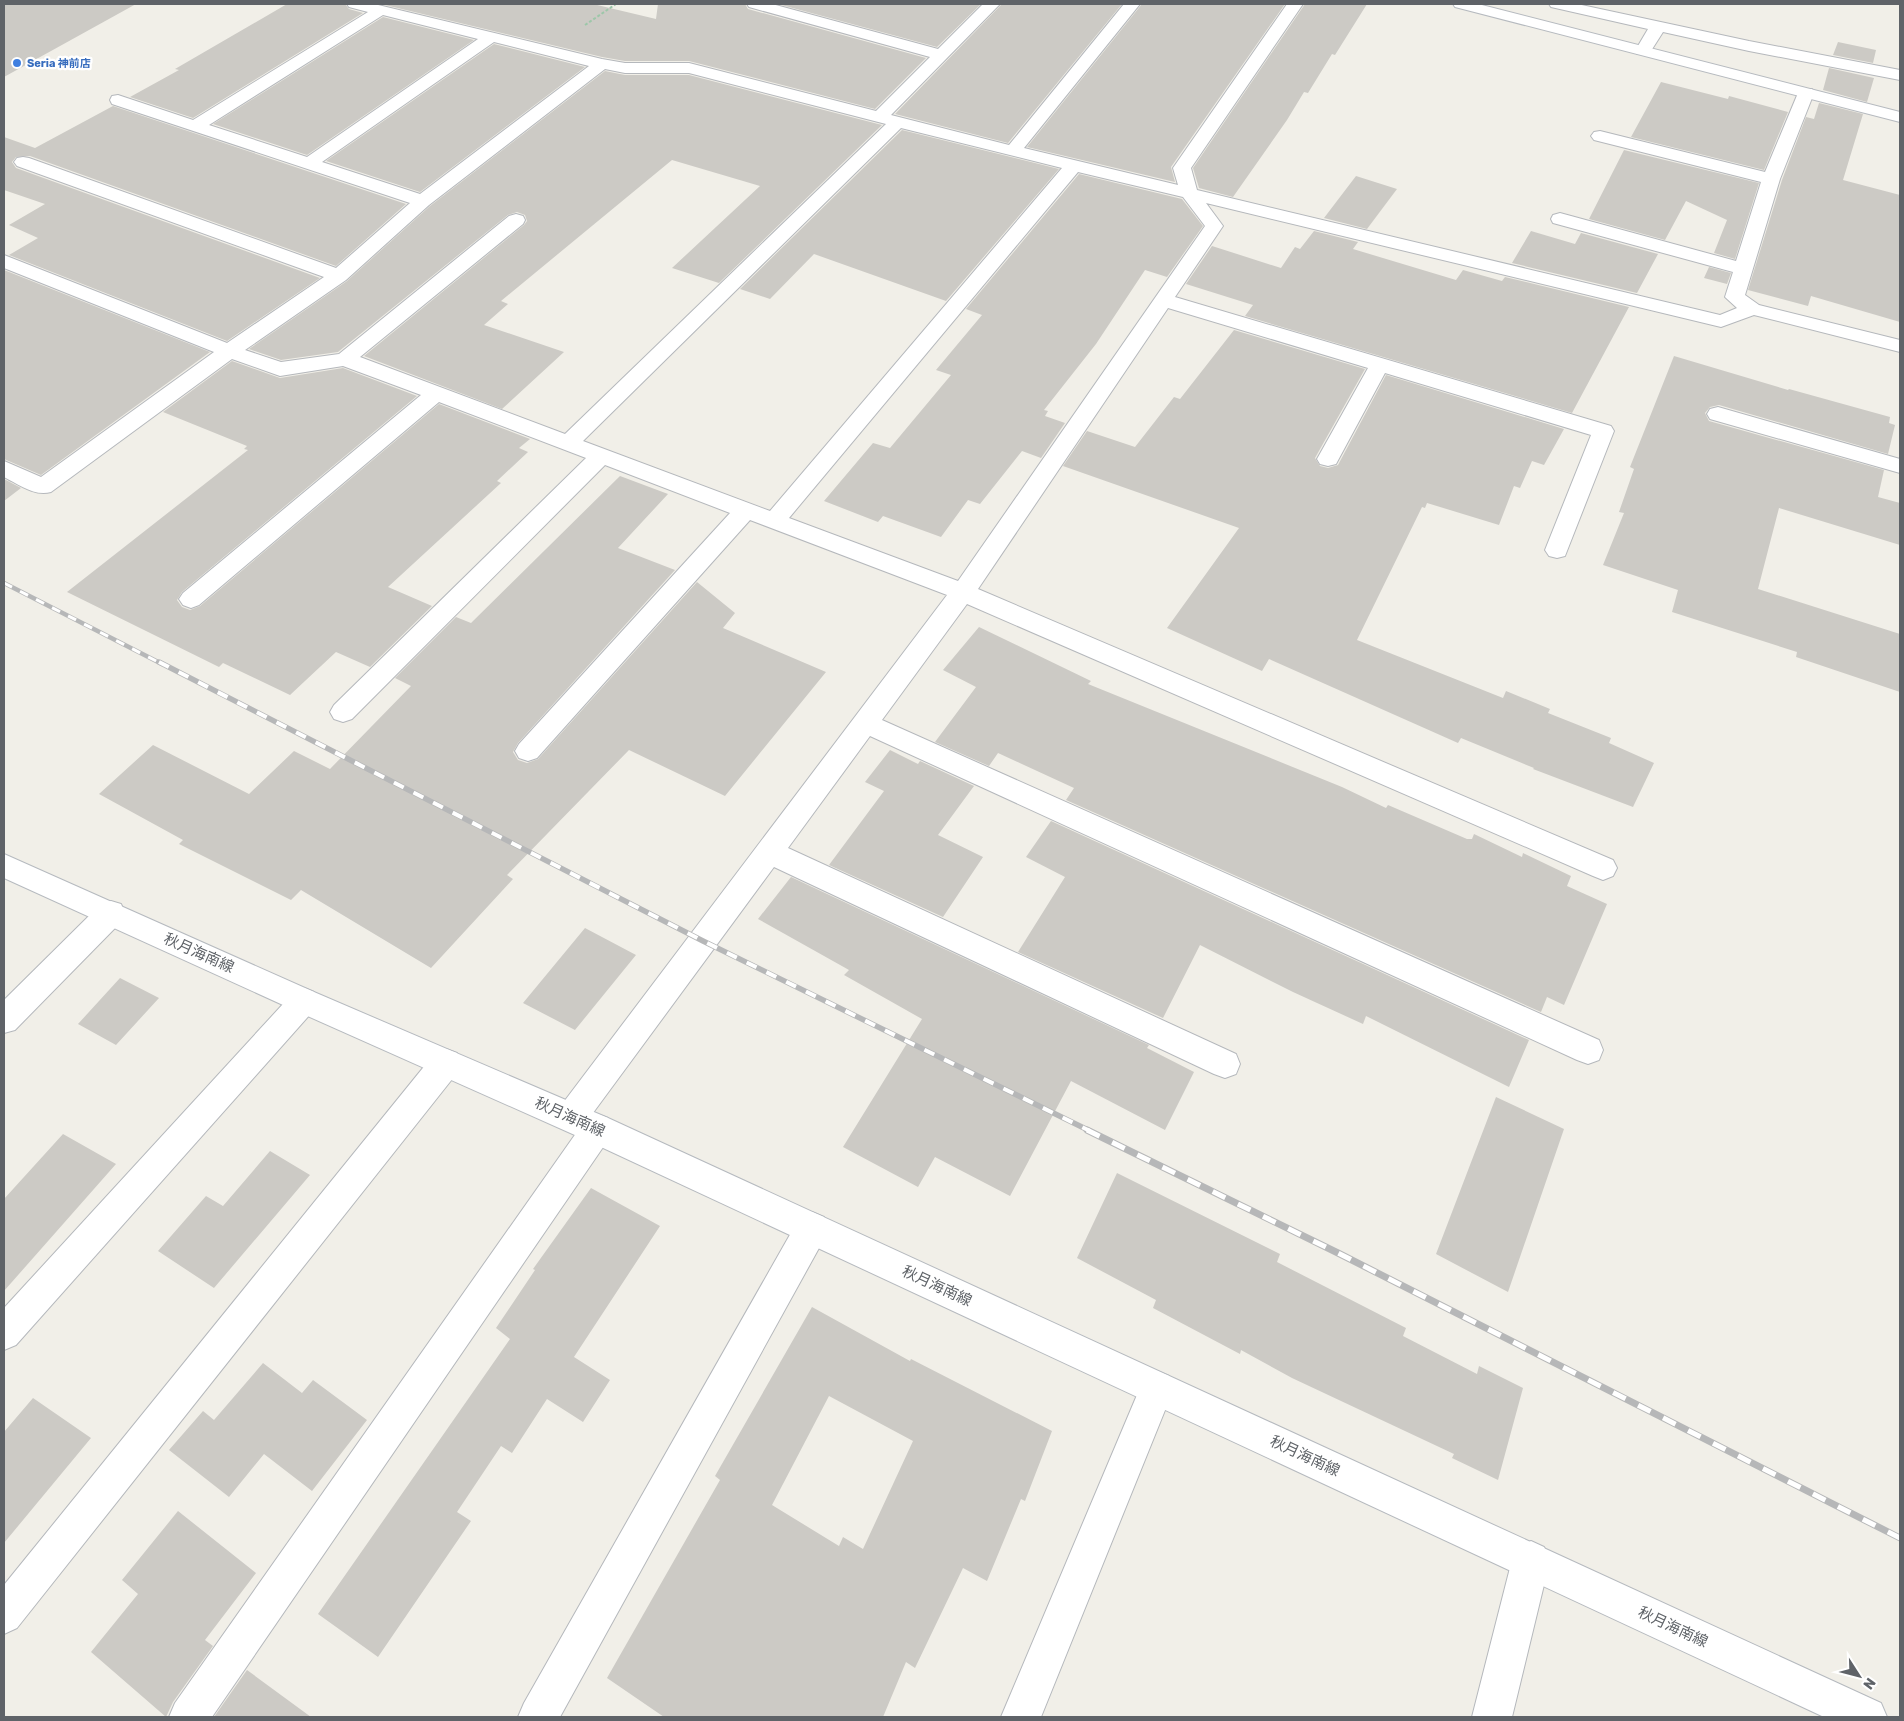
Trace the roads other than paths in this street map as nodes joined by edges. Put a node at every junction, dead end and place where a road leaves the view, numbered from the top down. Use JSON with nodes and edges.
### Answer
{"nodes":[{"id":1,"x":355,"y":4,"type":"edge"},
{"id":2,"x":756,"y":4,"type":"edge"},
{"id":3,"x":992,"y":4,"type":"edge"},
{"id":4,"x":1132,"y":4,"type":"edge"},
{"id":5,"x":1295,"y":4,"type":"edge"},
{"id":6,"x":1461,"y":4,"type":"edge"},
{"id":7,"x":1557,"y":4,"type":"edge"},
{"id":8,"x":381,"y":10,"type":"junction"},
{"id":9,"x":1658,"y":26,"type":"junction"},
{"id":10,"x":491,"y":37,"type":"junction"},
{"id":11,"x":1643,"y":51,"type":"junction"},
{"id":12,"x":941,"y":55,"type":"junction"},
{"id":13,"x":602,"y":64,"type":"junction"},
{"id":14,"x":1900,"y":76,"type":"edge"},
{"id":15,"x":1806,"y":93,"type":"junction"},
{"id":16,"x":118,"y":100,"type":"dead end"},
{"id":17,"x":1900,"y":118,"type":"edge"},
{"id":18,"x":888,"y":119,"type":"junction"},
{"id":19,"x":195,"y":126,"type":"junction"},
{"id":20,"x":1600,"y":136,"type":"dead end"},
{"id":21,"x":1013,"y":151,"type":"junction"},
{"id":22,"x":23,"y":162,"type":"dead end"},
{"id":23,"x":308,"y":164,"type":"junction"},
{"id":24,"x":1073,"y":166,"type":"junction"},
{"id":25,"x":1771,"y":178,"type":"junction"},
{"id":26,"x":1188,"y":194,"type":"junction"},
{"id":27,"x":422,"y":201,"type":"junction"},
{"id":28,"x":1560,"y":219,"type":"dead end"},
{"id":29,"x":516,"y":220,"type":"dead end"},
{"id":30,"x":7,"y":265,"type":"edge"},
{"id":31,"x":1744,"y":269,"type":"junction"},
{"id":32,"x":339,"y":276,"type":"junction"},
{"id":33,"x":1164,"y":300,"type":"junction"},
{"id":34,"x":1752,"y":309,"type":"junction"},
{"id":35,"x":1900,"y":346,"type":"edge"},
{"id":36,"x":229,"y":351,"type":"junction"},
{"id":37,"x":345,"y":360,"type":"junction"},
{"id":38,"x":1380,"y":364,"type":"junction"},
{"id":39,"x":435,"y":394,"type":"junction"},
{"id":40,"x":1718,"y":414,"type":"dead end"},
{"id":41,"x":568,"y":443,"type":"junction"},
{"id":42,"x":601,"y":456,"type":"junction"},
{"id":43,"x":1328,"y":459,"type":"dead end"},
{"id":44,"x":1900,"y":466,"type":"edge"},
{"id":45,"x":4,"y":468,"type":"edge"},
{"id":46,"x":746,"y":510,"type":"junction"},
{"id":47,"x":774,"y":521,"type":"junction"},
{"id":48,"x":1557,"y":550,"type":"dead end"},
{"id":49,"x":962,"y":592,"type":"junction"},
{"id":50,"x":192,"y":599,"type":"dead end"},
{"id":51,"x":343,"y":712,"type":"dead end"},
{"id":52,"x":865,"y":723,"type":"junction"},
{"id":53,"x":528,"y":751,"type":"dead end"},
{"id":54,"x":769,"y":852,"type":"junction"},
{"id":55,"x":4,"y":866,"type":"edge"},
{"id":56,"x":1603,"y":868,"type":"dead end"},
{"id":57,"x":111,"y":914,"type":"junction"},
{"id":58,"x":304,"y":1001,"type":"junction"},
{"id":59,"x":4,"y":1020,"type":"edge"},
{"id":60,"x":1588,"y":1050,"type":"dead end"},
{"id":61,"x":446,"y":1062,"type":"junction"},
{"id":62,"x":1225,"y":1064,"type":"dead end"},
{"id":63,"x":584,"y":1123,"type":"junction"},
{"id":64,"x":812,"y":1228,"type":"junction"},
{"id":65,"x":4,"y":1333,"type":"edge"},
{"id":66,"x":1157,"y":1388,"type":"junction"},
{"id":67,"x":1531,"y":1560,"type":"junction"},
{"id":68,"x":4,"y":1615,"type":"edge"},
{"id":69,"x":189,"y":1717,"type":"edge"},
{"id":70,"x":538,"y":1717,"type":"edge"},
{"id":71,"x":1021,"y":1717,"type":"edge"},
{"id":72,"x":1492,"y":1717,"type":"edge"},
{"id":73,"x":1867,"y":1717,"type":"edge"}],
"edges":[{"from":1,"to":8,"type":"street"},
{"from":2,"to":12,"type":"street"},
{"from":3,"to":12,"type":"street"},
{"from":4,"to":21,"type":"street"},
{"from":5,"to":26,"type":"street"},
{"from":6,"to":11,"type":"street"},
{"from":7,"to":9,"type":"street"},
{"from":8,"to":10,"type":"street"},
{"from":8,"to":19,"type":"street"},
{"from":9,"to":11,"type":"street"},
{"from":9,"to":14,"type":"street"},
{"from":10,"to":13,"type":"street"},
{"from":10,"to":23,"type":"street"},
{"from":11,"to":15,"type":"street"},
{"from":12,"to":18,"type":"street"},
{"from":13,"to":18,"type":"street"},
{"from":13,"to":27,"type":"street"},
{"from":15,"to":17,"type":"street"},
{"from":15,"to":25,"type":"street"},
{"from":16,"to":19,"type":"street"},
{"from":18,"to":21,"type":"street"},
{"from":18,"to":41,"type":"street"},
{"from":19,"to":23,"type":"street"},
{"from":20,"to":25,"type":"street"},
{"from":21,"to":24,"type":"street"},
{"from":22,"to":32,"type":"street"},
{"from":23,"to":27,"type":"street"},
{"from":24,"to":26,"type":"street"},
{"from":24,"to":47,"type":"street"},
{"from":25,"to":31,"type":"street"},
{"from":26,"to":33,"type":"street"},
{"from":26,"to":34,"type":"street"},
{"from":27,"to":32,"type":"street"},
{"from":28,"to":31,"type":"street"},
{"from":29,"to":37,"type":"street"},
{"from":30,"to":36,"type":"street"},
{"from":31,"to":34,"type":"street"},
{"from":32,"to":36,"type":"street"},
{"from":33,"to":38,"type":"street"},
{"from":33,"to":49,"type":"street"},
{"from":34,"to":35,"type":"street"},
{"from":36,"to":37,"type":"street"},
{"from":36,"to":45,"type":"street"},
{"from":37,"to":39,"type":"street"},
{"from":38,"to":43,"type":"street"},
{"from":38,"to":48,"type":"street"},
{"from":39,"to":41,"type":"street"},
{"from":39,"to":50,"type":"street"},
{"from":40,"to":44,"type":"street"},
{"from":41,"to":42,"type":"street"},
{"from":42,"to":46,"type":"street"},
{"from":42,"to":51,"type":"street"},
{"from":46,"to":47,"type":"street"},
{"from":46,"to":53,"type":"street"},
{"from":47,"to":49,"type":"street"},
{"from":49,"to":52,"type":"street"},
{"from":49,"to":56,"type":"street"},
{"from":52,"to":54,"type":"street"},
{"from":52,"to":60,"type":"street"},
{"from":54,"to":62,"type":"street"},
{"from":54,"to":63,"type":"street"},
{"from":55,"to":57,"type":"street","name":"秋月海南線"},
{"from":57,"to":58,"type":"street","name":"秋月海南線"},
{"from":57,"to":59,"type":"street"},
{"from":58,"to":61,"type":"street","name":"秋月海南線"},
{"from":58,"to":65,"type":"street"},
{"from":61,"to":63,"type":"street","name":"秋月海南線"},
{"from":61,"to":68,"type":"street"},
{"from":63,"to":64,"type":"street","name":"秋月海南線"},
{"from":63,"to":69,"type":"street"},
{"from":64,"to":66,"type":"street","name":"秋月海南線"},
{"from":64,"to":70,"type":"street"},
{"from":66,"to":67,"type":"street","name":"秋月海南線"},
{"from":66,"to":71,"type":"street"},
{"from":67,"to":72,"type":"street"},
{"from":67,"to":73,"type":"street","name":"秋月海南線"}]}
